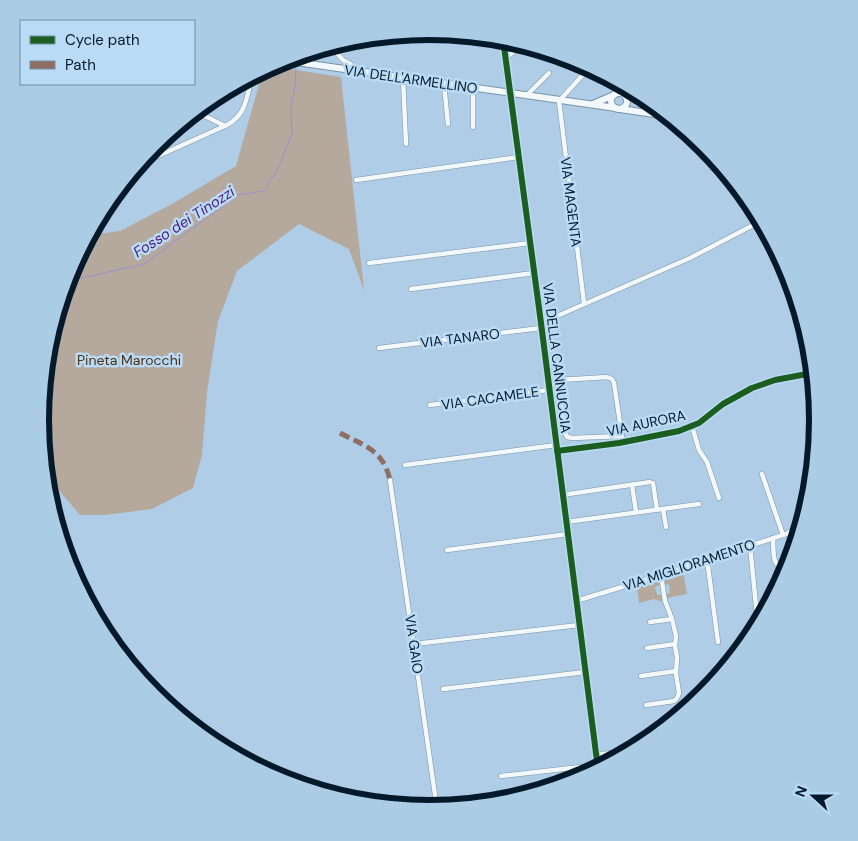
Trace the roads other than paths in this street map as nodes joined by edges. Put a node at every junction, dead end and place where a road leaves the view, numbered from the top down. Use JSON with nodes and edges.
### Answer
{"nodes":[{"id":1,"x":504,"y":47,"type":"edge"},
{"id":2,"x":516,"y":50,"type":"edge"},
{"id":3,"x":336,"y":52,"type":"edge"},
{"id":4,"x":506,"y":58,"type":"junction"},
{"id":5,"x":300,"y":63,"type":"edge"},
{"id":6,"x":365,"y":72,"type":"junction"},
{"id":7,"x":549,"y":72,"type":"dead end"},
{"id":8,"x":584,"y":73,"type":"edge"},
{"id":9,"x":403,"y":78,"type":"junction"},
{"id":10,"x":444,"y":84,"type":"junction"},
{"id":11,"x":250,"y":85,"type":"edge"},
{"id":12,"x":473,"y":88,"type":"junction"},
{"id":13,"x":619,"y":91,"type":"edge"},
{"id":14,"x":511,"y":94,"type":"junction"},
{"id":15,"x":615,"y":94,"type":"junction"},
{"id":16,"x":526,"y":96,"type":"junction"},
{"id":17,"x":626,"y":97,"type":"junction"},
{"id":18,"x":559,"y":101,"type":"junction"},
{"id":19,"x":592,"y":104,"type":"junction"},
{"id":20,"x":617,"y":109,"type":"junction"},
{"id":21,"x":644,"y":113,"type":"junction"},
{"id":22,"x":654,"y":114,"type":"edge"},
{"id":23,"x":203,"y":115,"type":"edge"},
{"id":24,"x":448,"y":124,"type":"dead end"},
{"id":25,"x":225,"y":126,"type":"junction"},
{"id":26,"x":473,"y":127,"type":"dead end"},
{"id":27,"x":406,"y":144,"type":"dead end"},
{"id":28,"x":519,"y":157,"type":"junction"},
{"id":29,"x":154,"y":158,"type":"edge"},
{"id":30,"x":356,"y":180,"type":"dead end"},
{"id":31,"x":755,"y":223,"type":"edge"},
{"id":32,"x":530,"y":243,"type":"junction"},
{"id":33,"x":369,"y":263,"type":"dead end"},
{"id":34,"x":534,"y":273,"type":"junction"},
{"id":35,"x":411,"y":289,"type":"dead end"},
{"id":36,"x":584,"y":303,"type":"junction"},
{"id":37,"x":541,"y":325,"type":"junction"},
{"id":38,"x":379,"y":348,"type":"dead end"},
{"id":39,"x":806,"y":374,"type":"edge"},
{"id":40,"x":549,"y":390,"type":"junction"},
{"id":41,"x":430,"y":405,"type":"dead end"},
{"id":42,"x":692,"y":426,"type":"junction"},
{"id":43,"x":622,"y":436,"type":"junction"},
{"id":44,"x":623,"y":442,"type":"junction"},
{"id":45,"x":556,"y":448,"type":"junction"},
{"id":46,"x":405,"y":465,"type":"dead end"},
{"id":47,"x":762,"y":474,"type":"dead end"},
{"id":48,"x":390,"y":480,"type":"dead end"},
{"id":49,"x":632,"y":485,"type":"junction"},
{"id":50,"x":562,"y":495,"type":"junction"},
{"id":51,"x":719,"y":498,"type":"dead end"},
{"id":52,"x":699,"y":504,"type":"dead end"},
{"id":53,"x":663,"y":509,"type":"junction"},
{"id":54,"x":657,"y":510,"type":"junction"},
{"id":55,"x":636,"y":512,"type":"junction"},
{"id":56,"x":566,"y":522,"type":"junction"},
{"id":57,"x":666,"y":527,"type":"dead end"},
{"id":58,"x":793,"y":531,"type":"edge"},
{"id":59,"x":789,"y":532,"type":"junction"},
{"id":60,"x":568,"y":534,"type":"junction"},
{"id":61,"x":782,"y":534,"type":"junction"},
{"id":62,"x":792,"y":534,"type":"edge"},
{"id":63,"x":773,"y":538,"type":"junction"},
{"id":64,"x":750,"y":545,"type":"junction"},
{"id":65,"x":447,"y":550,"type":"dead end"},
{"id":66,"x":707,"y":559,"type":"junction"},
{"id":67,"x":780,"y":569,"type":"edge"},
{"id":68,"x":661,"y":575,"type":"junction"},
{"id":69,"x":576,"y":601,"type":"junction"},
{"id":70,"x":757,"y":614,"type":"edge"},
{"id":71,"x":672,"y":619,"type":"junction"},
{"id":72,"x":650,"y":622,"type":"dead end"},
{"id":73,"x":579,"y":625,"type":"junction"},
{"id":74,"x":718,"y":642,"type":"dead end"},
{"id":75,"x":414,"y":644,"type":"junction"},
{"id":76,"x":675,"y":644,"type":"junction"},
{"id":77,"x":647,"y":648,"type":"dead end"},
{"id":78,"x":676,"y":671,"type":"junction"},
{"id":79,"x":585,"y":672,"type":"junction"},
{"id":80,"x":641,"y":676,"type":"dead end"},
{"id":81,"x":443,"y":689,"type":"dead end"},
{"id":82,"x":646,"y":705,"type":"dead end"},
{"id":83,"x":614,"y":753,"type":"edge"},
{"id":84,"x":596,"y":755,"type":"junction"},
{"id":85,"x":597,"y":762,"type":"edge"},
{"id":86,"x":583,"y":768,"type":"edge"},
{"id":87,"x":500,"y":776,"type":"dead end"},
{"id":88,"x":436,"y":801,"type":"edge"}],
"edges":[{"from":1,"to":4,"type":"street","name":"VIA DELLA CANNUCCIA"},
{"from":2,"to":4,"type":"street"},
{"from":3,"to":6,"type":"street"},
{"from":4,"to":14,"type":"street","name":"VIA DELLA CANNUCCIA"},
{"from":5,"to":6,"type":"street","name":"VIA DELL'ARMELLINO"},
{"from":6,"to":9,"type":"street","name":"VIA DELL'ARMELLINO"},
{"from":7,"to":16,"type":"street"},
{"from":8,"to":18,"type":"street"},
{"from":9,"to":10,"type":"street","name":"VIA DELL'ARMELLINO"},
{"from":9,"to":27,"type":"street"},
{"from":10,"to":12,"type":"street","name":"VIA DELL'ARMELLINO"},
{"from":10,"to":24,"type":"street"},
{"from":11,"to":25,"type":"street"},
{"from":12,"to":14,"type":"street","name":"VIA DELL'ARMELLINO"},
{"from":12,"to":26,"type":"street"},
{"from":13,"to":15,"type":"street"},
{"from":14,"to":16,"type":"street","name":"VIA DELL'ARMELLINO"},
{"from":14,"to":28,"type":"street","name":"VIA DELLA CANNUCCIA"},
{"from":15,"to":17,"type":"street"},
{"from":15,"to":19,"type":"street"},
{"from":15,"to":20,"type":"street"},
{"from":16,"to":18,"type":"street","name":"VIA DELL'ARMELLINO"},
{"from":17,"to":20,"type":"street"},
{"from":17,"to":21,"type":"street"},
{"from":18,"to":19,"type":"street","name":"VIA DELL'ARMELLINO"},
{"from":18,"to":36,"type":"street","name":"VIA MAGENTA"},
{"from":19,"to":20,"type":"street","name":"VIA DELL'ARMELLINO"},
{"from":20,"to":21,"type":"street","name":"VIA DELL'ARMELLINO"},
{"from":21,"to":22,"type":"street","name":"VIA DELL'ARMELLINO"},
{"from":23,"to":25,"type":"street"},
{"from":25,"to":29,"type":"street"},
{"from":28,"to":30,"type":"street"},
{"from":28,"to":32,"type":"street","name":"VIA DELLA CANNUCCIA"},
{"from":31,"to":36,"type":"street"},
{"from":32,"to":33,"type":"street"},
{"from":32,"to":34,"type":"street","name":"VIA DELLA CANNUCCIA"},
{"from":34,"to":35,"type":"street"},
{"from":34,"to":37,"type":"street","name":"VIA DELLA CANNUCCIA"},
{"from":36,"to":37,"type":"street"},
{"from":37,"to":38,"type":"street","name":"VIA TANARO"},
{"from":37,"to":40,"type":"street","name":"VIA DELLA CANNUCCIA"},
{"from":39,"to":42,"type":"street","name":"VIA AURORA"},
{"from":40,"to":41,"type":"street","name":"VIA CACAMELE"},
{"from":40,"to":45,"type":"street","name":"VIA DELLA CANNUCCIA"},
{"from":42,"to":44,"type":"street","name":"VIA AURORA"},
{"from":42,"to":51,"type":"street"},
{"from":43,"to":43,"type":"street"},
{"from":43,"to":44,"type":"street"},
{"from":44,"to":45,"type":"street","name":"VIA AURORA"},
{"from":45,"to":46,"type":"street","name":"VIA AURORA"},
{"from":45,"to":50,"type":"street","name":"VIA DELLA CANNUCCIA"},
{"from":47,"to":61,"type":"street"},
{"from":48,"to":75,"type":"street","name":"VIA GAIO"},
{"from":49,"to":50,"type":"street"},
{"from":49,"to":54,"type":"street"},
{"from":49,"to":55,"type":"street"},
{"from":50,"to":56,"type":"street","name":"VIA DELLA CANNUCCIA"},
{"from":52,"to":53,"type":"street"},
{"from":53,"to":54,"type":"street"},
{"from":53,"to":57,"type":"street"},
{"from":54,"to":55,"type":"street"},
{"from":55,"to":56,"type":"street"},
{"from":56,"to":60,"type":"street","name":"VIA DELLA CANNUCCIA"},
{"from":58,"to":59,"type":"street","name":"VIA MIGLIORAMENTO"},
{"from":59,"to":61,"type":"street","name":"VIA MIGLIORAMENTO"},
{"from":59,"to":62,"type":"street"},
{"from":60,"to":65,"type":"street"},
{"from":60,"to":69,"type":"street","name":"VIA DELLA CANNUCCIA"},
{"from":61,"to":63,"type":"street","name":"VIA MIGLIORAMENTO"},
{"from":63,"to":64,"type":"street","name":"VIA MIGLIORAMENTO"},
{"from":63,"to":67,"type":"street"},
{"from":64,"to":66,"type":"street","name":"VIA MIGLIORAMENTO"},
{"from":64,"to":70,"type":"street"},
{"from":66,"to":68,"type":"street","name":"VIA MIGLIORAMENTO"},
{"from":66,"to":74,"type":"street"},
{"from":68,"to":69,"type":"street","name":"VIA MIGLIORAMENTO"},
{"from":68,"to":71,"type":"street"},
{"from":69,"to":73,"type":"street","name":"VIA DELLA CANNUCCIA"},
{"from":71,"to":72,"type":"street"},
{"from":71,"to":76,"type":"street"},
{"from":73,"to":75,"type":"street"},
{"from":73,"to":79,"type":"street","name":"VIA DELLA CANNUCCIA"},
{"from":75,"to":88,"type":"street","name":"VIA GAIO"},
{"from":76,"to":77,"type":"street"},
{"from":76,"to":78,"type":"street"},
{"from":78,"to":80,"type":"street"},
{"from":78,"to":82,"type":"street"},
{"from":79,"to":81,"type":"street"},
{"from":79,"to":84,"type":"street","name":"VIA DELLA CANNUCCIA"},
{"from":83,"to":84,"type":"street"},
{"from":84,"to":85,"type":"street","name":"VIA DELLA CANNUCCIA"},
{"from":86,"to":87,"type":"street"}]}
